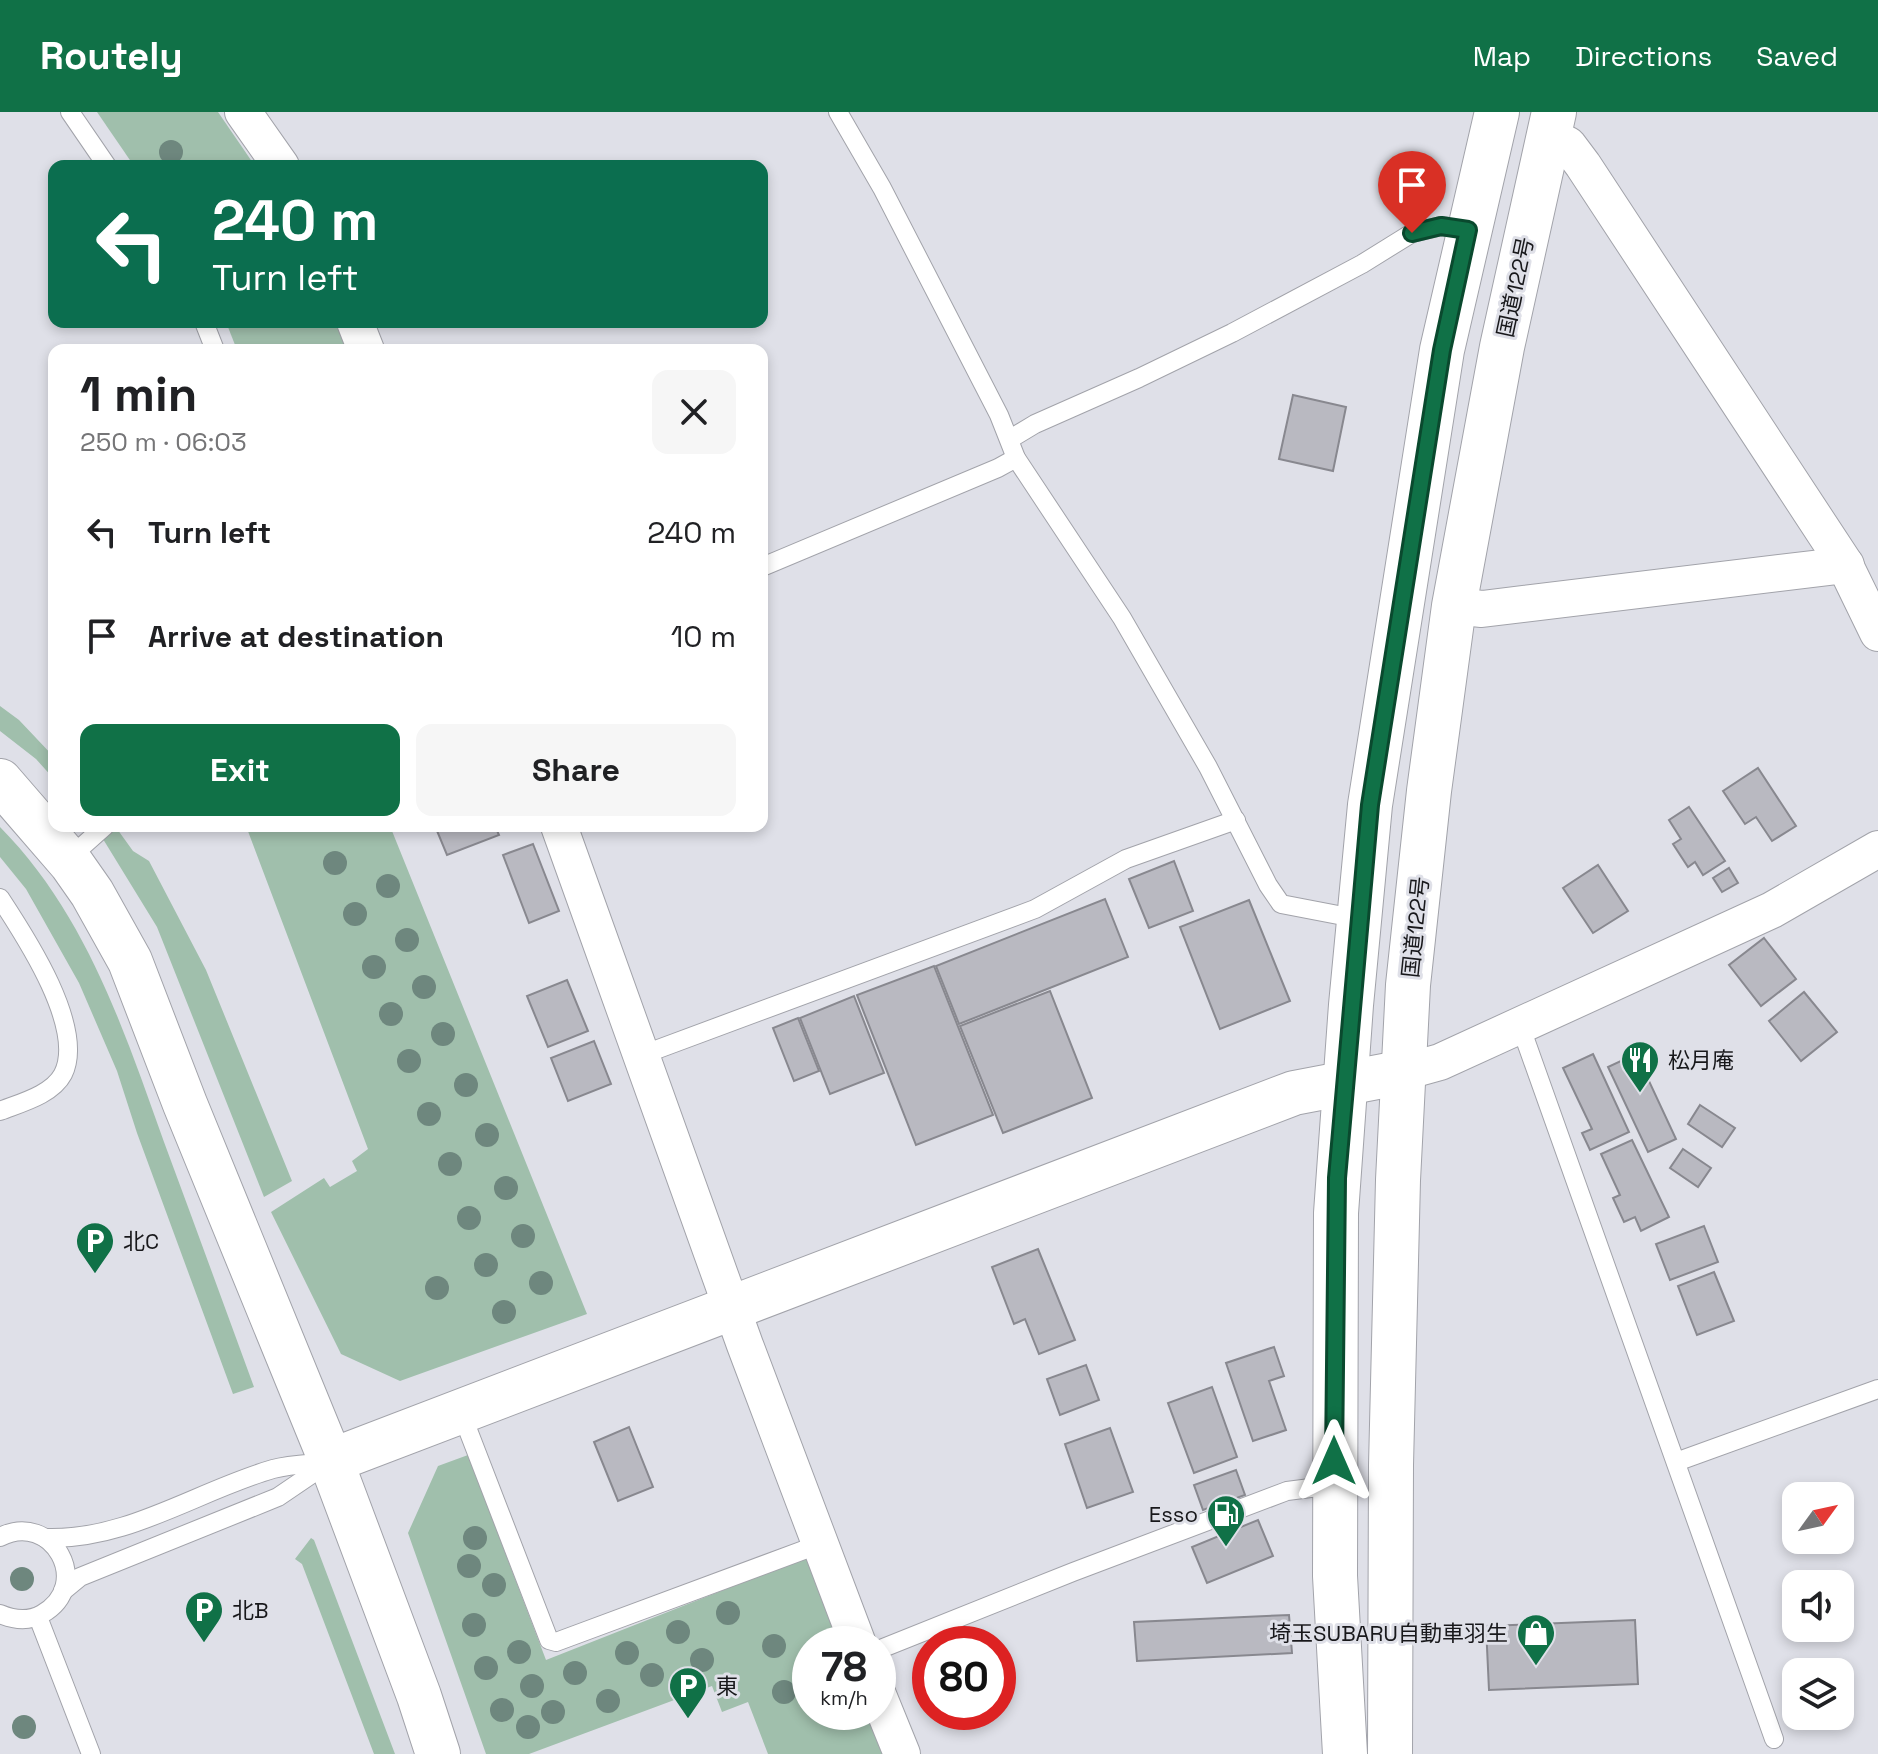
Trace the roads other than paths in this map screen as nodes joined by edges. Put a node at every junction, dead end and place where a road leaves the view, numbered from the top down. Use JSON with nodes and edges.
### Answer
{"nodes":[{"id":1,"x":70,"y":112,"type":"edge"},
{"id":2,"x":243,"y":112,"type":"edge"},
{"id":3,"x":838,"y":112,"type":"edge"},
{"id":4,"x":1497,"y":112,"type":"edge"},
{"id":5,"x":1551,"y":124,"type":"edge"},
{"id":6,"x":103,"y":160,"type":"edge"},
{"id":7,"x":277,"y":160,"type":"edge"},
{"id":8,"x":1468,"y":230,"type":"junction"},
{"id":9,"x":1010,"y":439,"type":"junction"},
{"id":10,"x":1016,"y":458,"type":"junction"},
{"id":11,"x":768,"y":564,"type":"edge"},
{"id":12,"x":1846,"y":565,"type":"junction"},
{"id":13,"x":1454,"y":606,"type":"junction"},
{"id":14,"x":1878,"y":633,"type":"edge"},
{"id":15,"x":0,"y":781,"type":"edge"},
{"id":16,"x":1236,"y":820,"type":"junction"},
{"id":17,"x":98,"y":832,"type":"edge"},
{"id":18,"x":561,"y":832,"type":"edge"},
{"id":19,"x":1878,"y":849,"type":"edge"},
{"id":20,"x":68,"y":859,"type":"junction"},
{"id":21,"x":0,"y":898,"type":"edge"},
{"id":22,"x":1359,"y":919,"type":"junction"},
{"id":23,"x":1520,"y":1025,"type":"junction"},
{"id":24,"x":642,"y":1055,"type":"junction"},
{"id":25,"x":1404,"y":1072,"type":"junction"},
{"id":26,"x":1345,"y":1082,"type":"junction"},
{"id":27,"x":0,"y":1111,"type":"edge"},
{"id":28,"x":732,"y":1307,"type":"junction"},
{"id":29,"x":1878,"y":1389,"type":"edge"},
{"id":30,"x":461,"y":1412,"type":"junction"},
{"id":31,"x":331,"y":1461,"type":"junction"},
{"id":32,"x":1676,"y":1462,"type":"junction"},
{"id":33,"x":1334,"y":1485,"type":"junction"},
{"id":34,"x":2,"y":1530,"type":"edge"},
{"id":35,"x":45,"y":1538,"type":"junction"},
{"id":36,"x":820,"y":1544,"type":"junction"},
{"id":37,"x":63,"y":1591,"type":"junction"},
{"id":38,"x":0,"y":1614,"type":"edge"},
{"id":39,"x":38,"y":1617,"type":"junction"},
{"id":40,"x":851,"y":1626,"type":"edge"},
{"id":41,"x":896,"y":1643,"type":"edge"},
{"id":42,"x":892,"y":1730,"type":"edge"},
{"id":43,"x":1774,"y":1739,"type":"dead end"},
{"id":44,"x":91,"y":1754,"type":"edge"},
{"id":45,"x":438,"y":1754,"type":"edge"},
{"id":46,"x":902,"y":1754,"type":"edge"},
{"id":47,"x":1345,"y":1754,"type":"edge"},
{"id":48,"x":1390,"y":1754,"type":"edge"}],
"edges":[{"from":1,"to":6,"type":"lane"},
{"from":2,"to":7,"type":"street"},
{"from":3,"to":9,"type":"lane"},
{"from":4,"to":8,"type":"main road"},
{"from":5,"to":12,"type":"street"},
{"from":5,"to":13,"type":"main road","name":"国道122号"},
{"from":8,"to":9,"type":"lane"},
{"from":8,"to":22,"type":"main road"},
{"from":9,"to":10,"type":"lane"},
{"from":10,"to":11,"type":"lane"},
{"from":10,"to":16,"type":"lane"},
{"from":12,"to":13,"type":"street"},
{"from":12,"to":14,"type":"street"},
{"from":13,"to":25,"type":"main road","name":"国道122号"},
{"from":15,"to":20,"type":"main road"},
{"from":16,"to":22,"type":"lane"},
{"from":16,"to":24,"type":"lane"},
{"from":17,"to":20,"type":"lane"},
{"from":18,"to":24,"type":"street"},
{"from":19,"to":23,"type":"street"},
{"from":20,"to":31,"type":"main road"},
{"from":21,"to":27,"type":"lane"},
{"from":22,"to":26,"type":"main road"},
{"from":23,"to":25,"type":"street"},
{"from":23,"to":32,"type":"lane"},
{"from":24,"to":28,"type":"street"},
{"from":25,"to":26,"type":"main road"},
{"from":25,"to":48,"type":"main road","name":"国道122号"},
{"from":26,"to":28,"type":"main road"},
{"from":26,"to":33,"type":"main road"},
{"from":28,"to":30,"type":"main road"},
{"from":28,"to":36,"type":"street"},
{"from":29,"to":32,"type":"lane"},
{"from":30,"to":31,"type":"main road"},
{"from":30,"to":36,"type":"lane"},
{"from":31,"to":35,"type":"lane"},
{"from":31,"to":37,"type":"lane"},
{"from":31,"to":45,"type":"main road"},
{"from":32,"to":43,"type":"lane"},
{"from":33,"to":41,"type":"lane"},
{"from":33,"to":47,"type":"main road"},
{"from":34,"to":35,"type":"lane"},
{"from":35,"to":37,"type":"lane"},
{"from":36,"to":40,"type":"street"},
{"from":37,"to":39,"type":"lane"},
{"from":38,"to":39,"type":"lane"},
{"from":39,"to":44,"type":"lane"},
{"from":42,"to":46,"type":"street"}]}
